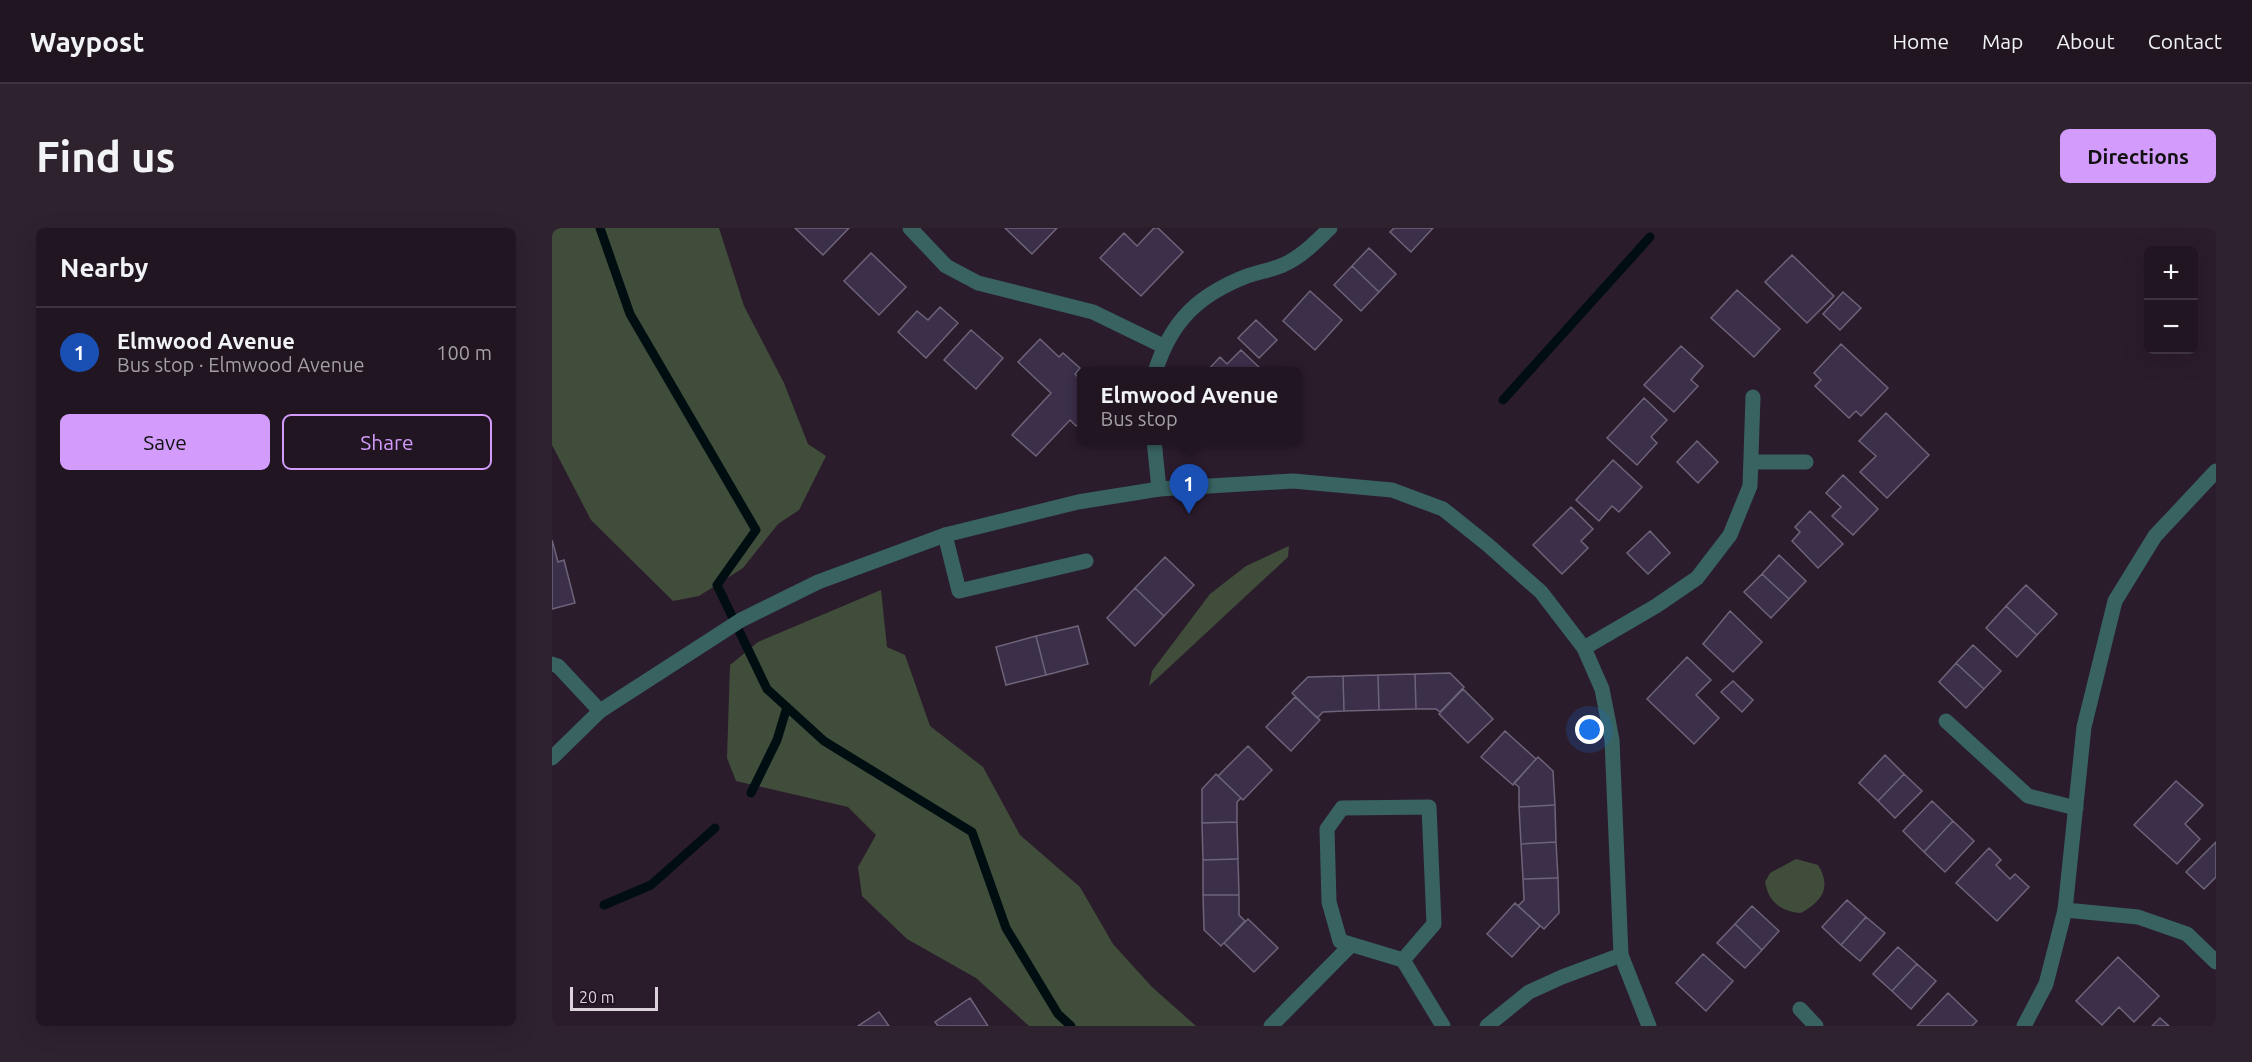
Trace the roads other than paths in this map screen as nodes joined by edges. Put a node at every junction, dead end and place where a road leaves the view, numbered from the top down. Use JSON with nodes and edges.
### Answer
{"nodes":[{"id":1,"x":1330,"y":228,"type":"edge"},
{"id":2,"x":916,"y":230,"type":"edge"},
{"id":3,"x":1163,"y":346,"type":"junction"},
{"id":4,"x":1157,"y":367,"type":"edge"},
{"id":5,"x":1753,"y":397,"type":"dead end"},
{"id":6,"x":1154,"y":445,"type":"edge"},
{"id":7,"x":1752,"y":462,"type":"junction"},
{"id":8,"x":1806,"y":462,"type":"dead end"},
{"id":9,"x":2216,"y":471,"type":"edge"},
{"id":10,"x":1159,"y":489,"type":"junction"},
{"id":11,"x":945,"y":535,"type":"junction"},
{"id":12,"x":1086,"y":561,"type":"dead end"},
{"id":13,"x":1584,"y":648,"type":"junction"},
{"id":14,"x":552,"y":664,"type":"edge"},
{"id":15,"x":600,"y":711,"type":"junction"},
{"id":16,"x":1946,"y":720,"type":"dead end"},
{"id":17,"x":552,"y":758,"type":"edge"},
{"id":18,"x":2076,"y":808,"type":"junction"},
{"id":19,"x":2065,"y":910,"type":"junction"},
{"id":20,"x":1351,"y":945,"type":"junction"},
{"id":21,"x":1621,"y":956,"type":"junction"},
{"id":22,"x":1403,"y":960,"type":"junction"},
{"id":23,"x":2216,"y":962,"type":"edge"},
{"id":24,"x":1800,"y":1009,"type":"dead end"},
{"id":25,"x":1271,"y":1026,"type":"edge"},
{"id":26,"x":1443,"y":1026,"type":"edge"},
{"id":27,"x":1487,"y":1026,"type":"edge"},
{"id":28,"x":1648,"y":1026,"type":"edge"},
{"id":29,"x":1816,"y":1026,"type":"edge"},
{"id":30,"x":2024,"y":1026,"type":"edge"}],
"edges":[{"from":1,"to":3,"type":"street"},
{"from":2,"to":3,"type":"street"},
{"from":3,"to":4,"type":"street"},
{"from":5,"to":7,"type":"street"},
{"from":6,"to":10,"type":"street"},
{"from":7,"to":8,"type":"street"},
{"from":7,"to":13,"type":"street"},
{"from":9,"to":18,"type":"street"},
{"from":10,"to":11,"type":"street"},
{"from":10,"to":13,"type":"street"},
{"from":11,"to":12,"type":"street"},
{"from":11,"to":15,"type":"street"},
{"from":13,"to":21,"type":"street"},
{"from":14,"to":15,"type":"street"},
{"from":15,"to":17,"type":"street"},
{"from":16,"to":18,"type":"street"},
{"from":18,"to":19,"type":"street"},
{"from":19,"to":23,"type":"street"},
{"from":19,"to":30,"type":"street"},
{"from":20,"to":22,"type":"street"},
{"from":20,"to":22,"type":"street"},
{"from":20,"to":25,"type":"street"},
{"from":21,"to":27,"type":"street"},
{"from":21,"to":28,"type":"street"},
{"from":22,"to":26,"type":"street"},
{"from":24,"to":29,"type":"street"}]}
